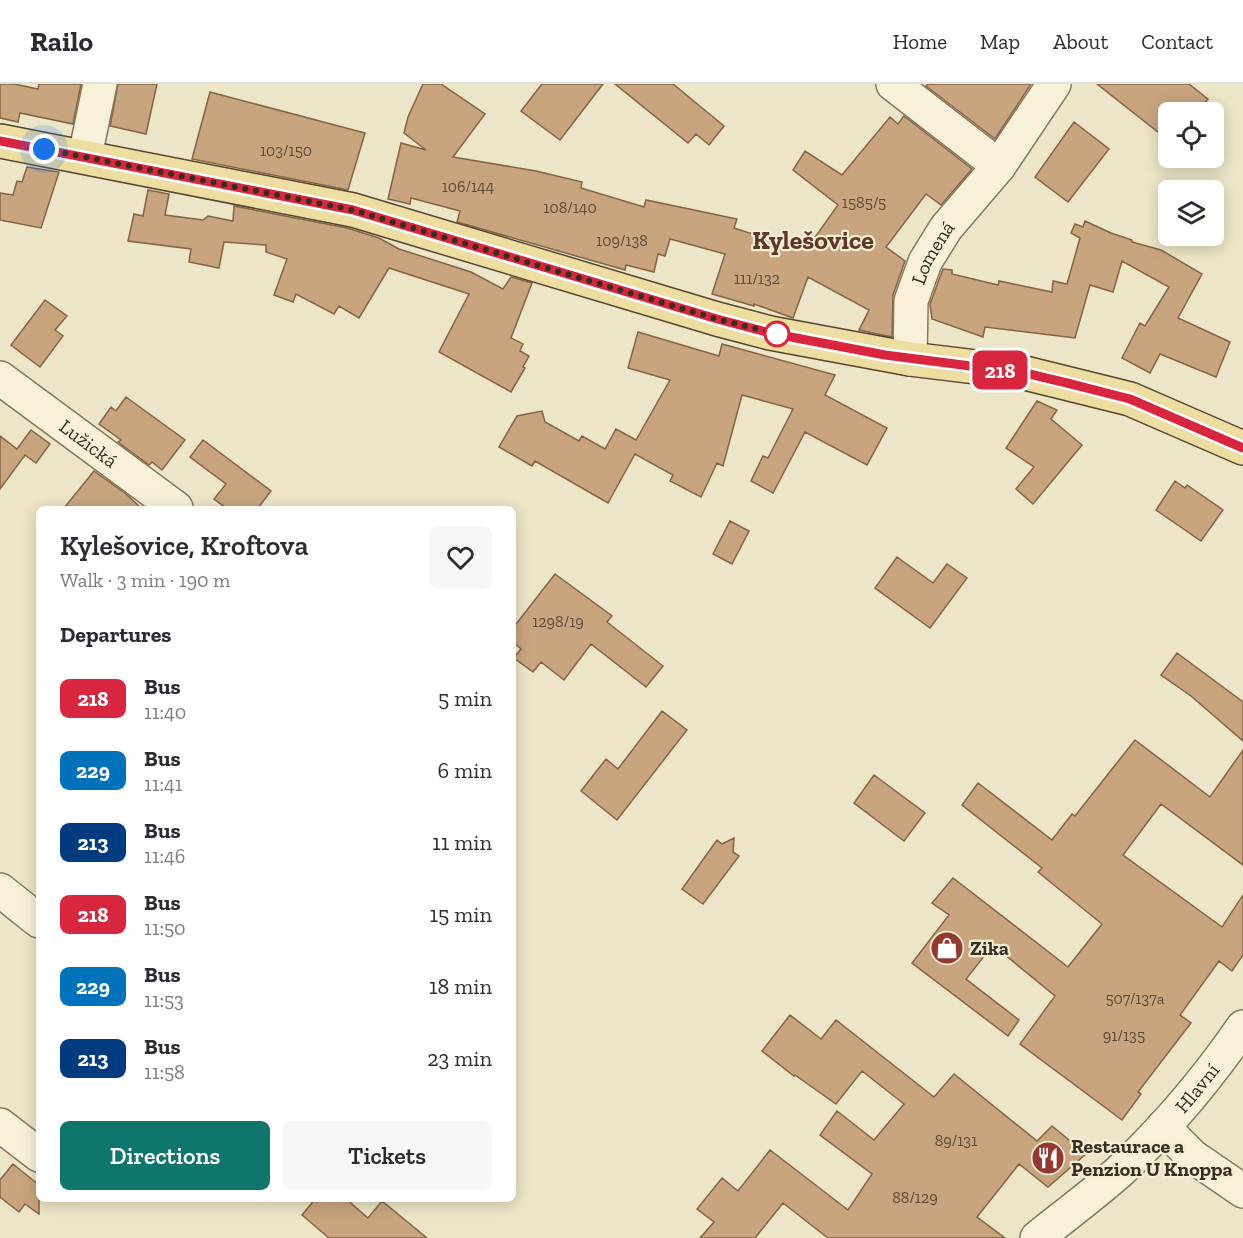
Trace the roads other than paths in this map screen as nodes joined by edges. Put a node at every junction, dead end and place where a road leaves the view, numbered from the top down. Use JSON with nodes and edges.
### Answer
{"nodes":[{"id":1,"x":100,"y":84,"type":"edge"},
{"id":2,"x":893,"y":84,"type":"edge"},
{"id":3,"x":1054,"y":84,"type":"edge"},
{"id":4,"x":0,"y":141,"type":"edge"},
{"id":5,"x":85,"y":156,"type":"junction"},
{"id":6,"x":999,"y":166,"type":"junction"},
{"id":7,"x":910,"y":359,"type":"junction"},
{"id":8,"x":0,"y":378,"type":"edge"},
{"id":9,"x":1243,"y":448,"type":"edge"},
{"id":10,"x":173,"y":506,"type":"edge"},
{"id":11,"x":0,"y":890,"type":"edge"},
{"id":12,"x":36,"y":919,"type":"edge"},
{"id":13,"x":1243,"y":1027,"type":"edge"},
{"id":14,"x":0,"y":1125,"type":"edge"},
{"id":15,"x":1163,"y":1127,"type":"junction"},
{"id":16,"x":36,"y":1153,"type":"edge"},
{"id":17,"x":1243,"y":1191,"type":"edge"},
{"id":18,"x":1037,"y":1238,"type":"edge"}],
"edges":[{"from":1,"to":5,"type":"street"},
{"from":2,"to":6,"type":"street"},
{"from":3,"to":6,"type":"street","name":"Lomená"},
{"from":4,"to":5,"type":"main road"},
{"from":5,"to":7,"type":"main road"},
{"from":6,"to":7,"type":"street","name":"Lomená"},
{"from":7,"to":9,"type":"main road"},
{"from":8,"to":10,"type":"street","name":"Lužická"},
{"from":11,"to":12,"type":"street"},
{"from":13,"to":15,"type":"street","name":"Hlavní"},
{"from":14,"to":16,"type":"street"},
{"from":15,"to":17,"type":"street"},
{"from":15,"to":18,"type":"street","name":"Hlavní"}]}
